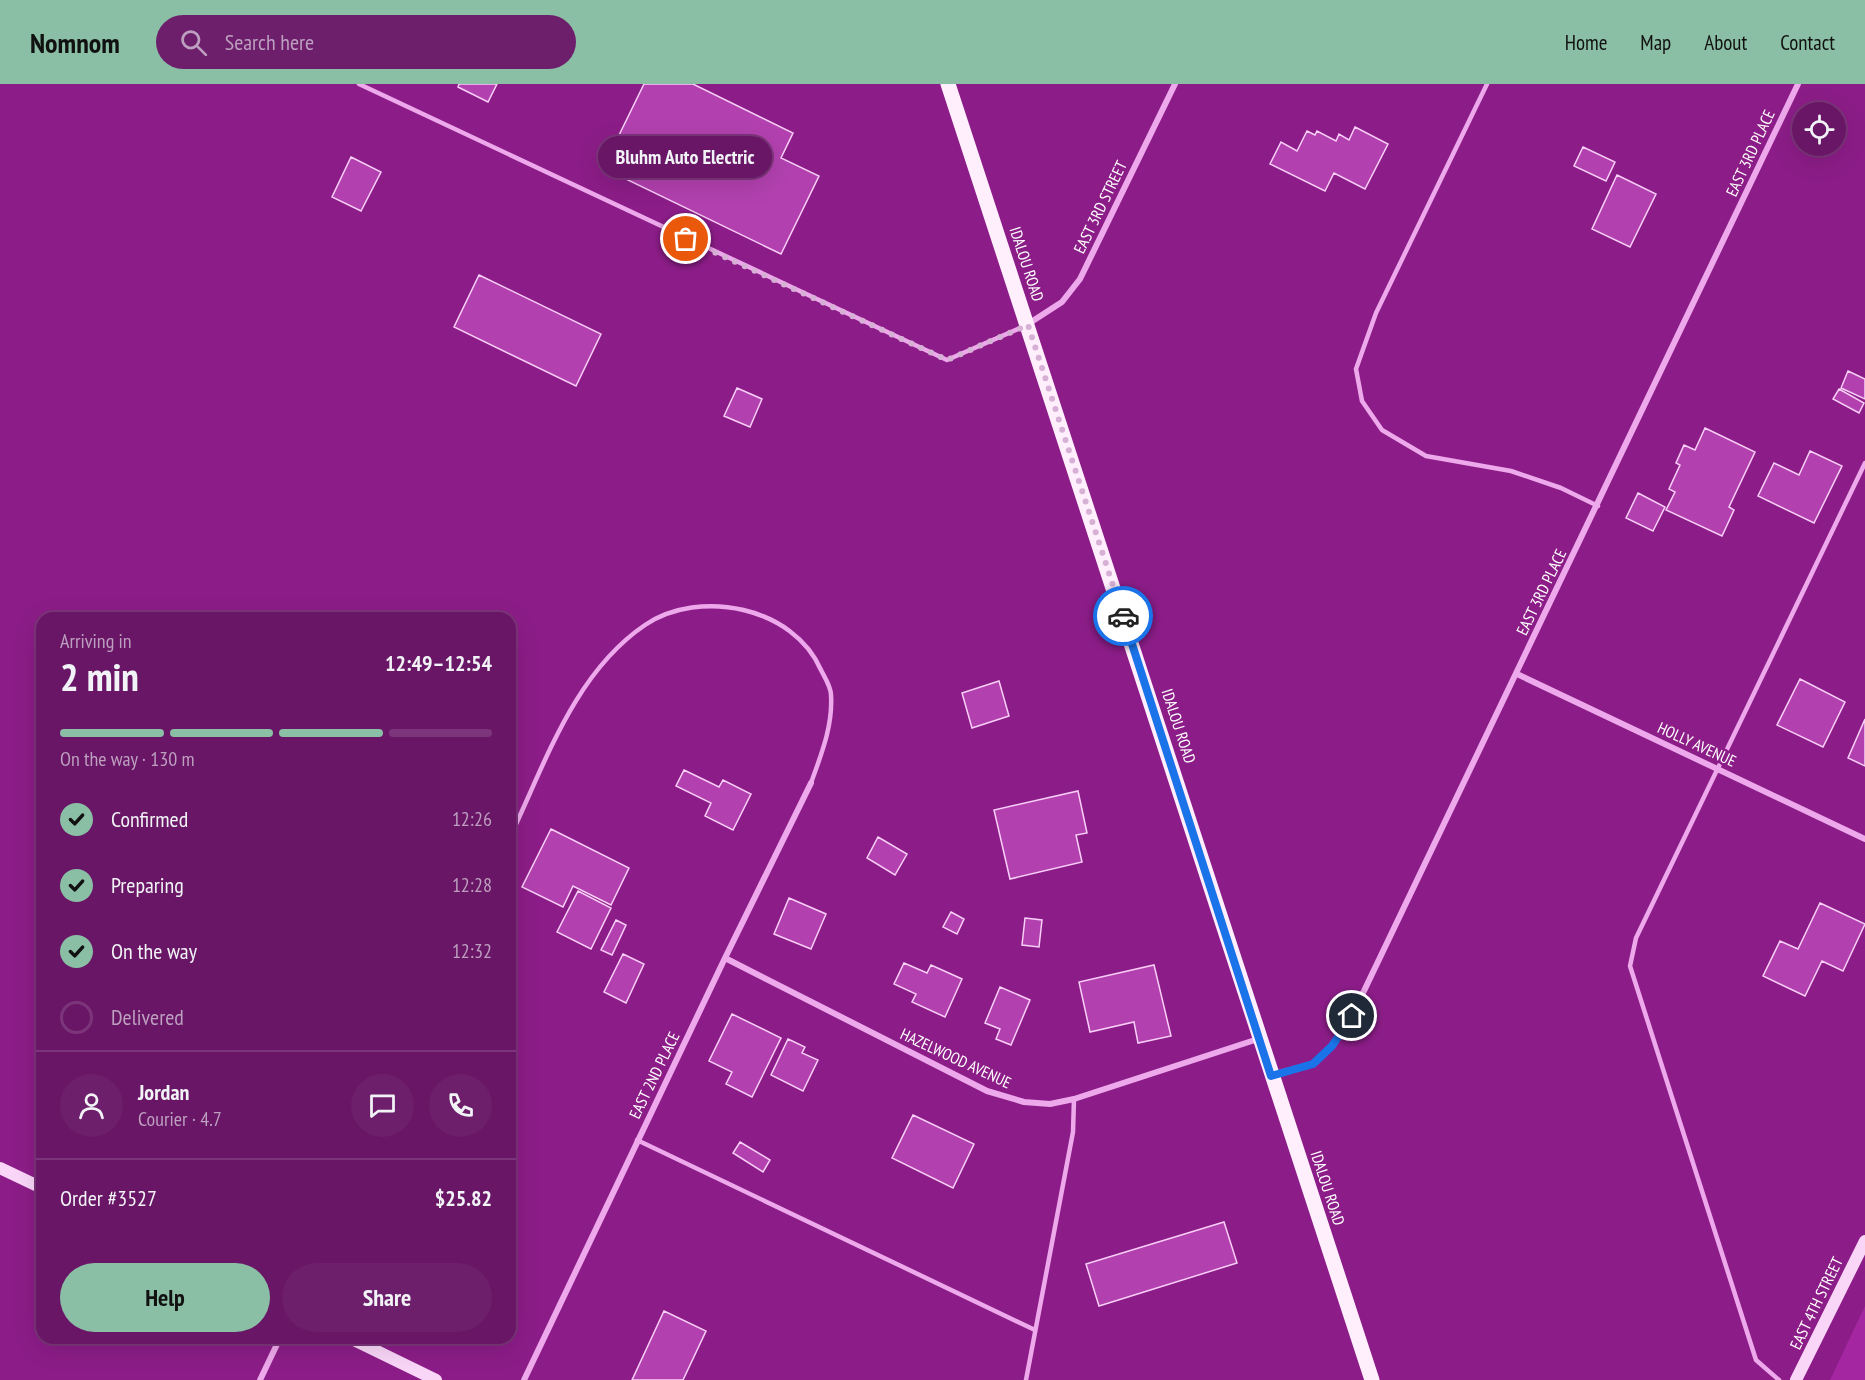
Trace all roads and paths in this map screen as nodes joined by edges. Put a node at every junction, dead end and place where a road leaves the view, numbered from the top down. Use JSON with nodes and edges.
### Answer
{"nodes":[{"id":1,"x":359,"y":84,"type":"edge"},
{"id":2,"x":948,"y":84,"type":"edge"},
{"id":3,"x":1174,"y":84,"type":"edge"},
{"id":4,"x":1486,"y":84,"type":"edge"},
{"id":5,"x":1798,"y":84,"type":"edge"},
{"id":6,"x":1028,"y":325,"type":"junction"},
{"id":7,"x":1865,"y":463,"type":"edge"},
{"id":8,"x":1598,"y":506,"type":"junction"},
{"id":9,"x":1517,"y":674,"type":"junction"},
{"id":10,"x":1718,"y":769,"type":"junction"},
{"id":11,"x":812,"y":783,"type":"joint"},
{"id":12,"x":516,"y":824,"type":"edge"},
{"id":13,"x":1865,"y":839,"type":"edge"},
{"id":14,"x":725,"y":958,"type":"junction"},
{"id":15,"x":1258,"y":1039,"type":"junction"},
{"id":16,"x":1271,"y":1076,"type":"junction"},
{"id":17,"x":1074,"y":1099,"type":"junction"},
{"id":18,"x":637,"y":1140,"type":"junction"},
{"id":19,"x":0,"y":1168,"type":"edge"},
{"id":20,"x":36,"y":1185,"type":"edge"},
{"id":21,"x":1865,"y":1241,"type":"edge"},
{"id":22,"x":1035,"y":1330,"type":"junction"},
{"id":23,"x":277,"y":1344,"type":"edge"},
{"id":24,"x":362,"y":1344,"type":"edge"},
{"id":25,"x":260,"y":1380,"type":"edge"},
{"id":26,"x":436,"y":1380,"type":"edge"},
{"id":27,"x":524,"y":1380,"type":"edge"},
{"id":28,"x":1026,"y":1380,"type":"edge"},
{"id":29,"x":1372,"y":1380,"type":"edge"},
{"id":30,"x":1779,"y":1380,"type":"edge"},
{"id":31,"x":1796,"y":1380,"type":"edge"}],
"edges":[{"from":1,"to":6,"type":"lane"},
{"from":2,"to":6,"type":"main road","name":"IDALOU ROAD"},
{"from":3,"to":6,"type":"street","name":"EAST 3RD STREET"},
{"from":4,"to":8,"type":"lane"},
{"from":5,"to":8,"type":"street","name":"EAST 3RD PLACE"},
{"from":6,"to":15,"type":"main road","name":"IDALOU ROAD"},
{"from":7,"to":10,"type":"lane"},
{"from":8,"to":9,"type":"street","name":"EAST 3RD PLACE"},
{"from":9,"to":10,"type":"street","name":"HOLLY AVENUE"},
{"from":9,"to":16,"type":"street","name":"EAST 3RD PLACE"},
{"from":10,"to":13,"type":"street","name":"HOLLY AVENUE"},
{"from":10,"to":30,"type":"lane"},
{"from":11,"to":12,"type":"lane"},
{"from":11,"to":14,"type":"street","name":"EAST 2ND PLACE"},
{"from":14,"to":17,"type":"street","name":"HAZELWOOD AVENUE"},
{"from":14,"to":18,"type":"street","name":"EAST 2ND PLACE"},
{"from":15,"to":16,"type":"main road","name":"IDALOU ROAD"},
{"from":15,"to":17,"type":"street","name":"HAZELWOOD AVENUE"},
{"from":16,"to":29,"type":"main road","name":"IDALOU ROAD"},
{"from":17,"to":22,"type":"lane"},
{"from":18,"to":22,"type":"lane"},
{"from":18,"to":27,"type":"street","name":"EAST 2ND PLACE"},
{"from":19,"to":20,"type":"main road"},
{"from":21,"to":31,"type":"main road","name":"EAST 4TH STREET"},
{"from":22,"to":28,"type":"lane"},
{"from":23,"to":25,"type":"street"},
{"from":24,"to":26,"type":"main road"}]}
